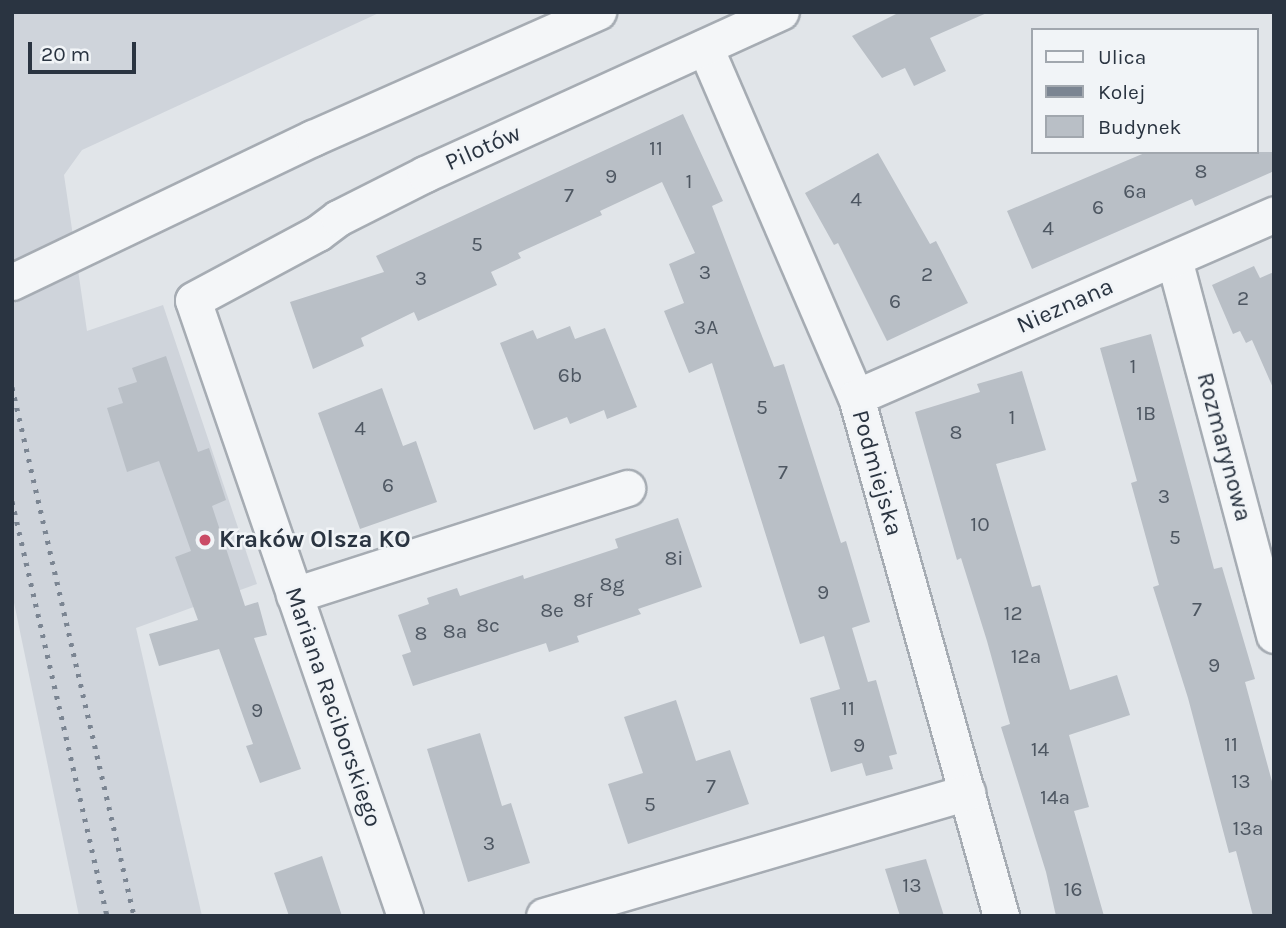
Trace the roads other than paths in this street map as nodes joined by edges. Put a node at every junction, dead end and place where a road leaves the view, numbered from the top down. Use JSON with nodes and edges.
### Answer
{"nodes":[{"id":1,"x":598,"y":12,"type":"edge"},
{"id":2,"x":781,"y":12,"type":"edge"},
{"id":3,"x":705,"y":47,"type":"junction"},
{"id":4,"x":1274,"y":214,"type":"edge"},
{"id":5,"x":1174,"y":259,"type":"junction"},
{"id":6,"x":12,"y":282,"type":"edge"},
{"id":7,"x":193,"y":300,"type":"joint"},
{"id":8,"x":856,"y":397,"type":"junction"},
{"id":9,"x":627,"y":488,"type":"dead end"},
{"id":10,"x":294,"y":595,"type":"junction"},
{"id":11,"x":1274,"y":635,"type":"edge"},
{"id":12,"x":967,"y":792,"type":"junction"},
{"id":13,"x":405,"y":916,"type":"edge"},
{"id":14,"x":544,"y":916,"type":"edge"},
{"id":15,"x":1000,"y":916,"type":"edge"}],
"edges":[{"from":1,"to":6,"type":"street"},
{"from":2,"to":3,"type":"street","name":"Pilotów"},
{"from":3,"to":7,"type":"street","name":"Pilotów"},
{"from":3,"to":8,"type":"street","name":"Podmiejska"},
{"from":4,"to":5,"type":"street","name":"Nieznana"},
{"from":5,"to":8,"type":"street","name":"Nieznana"},
{"from":5,"to":11,"type":"street","name":"Rozmarynowa"},
{"from":7,"to":10,"type":"street","name":"Mariana Raciborskiego"},
{"from":8,"to":12,"type":"street","name":"Podmiejska"},
{"from":9,"to":10,"type":"street"},
{"from":10,"to":13,"type":"street","name":"Mariana Raciborskiego"},
{"from":12,"to":14,"type":"street"},
{"from":12,"to":15,"type":"street","name":"Podmiejska"}]}
